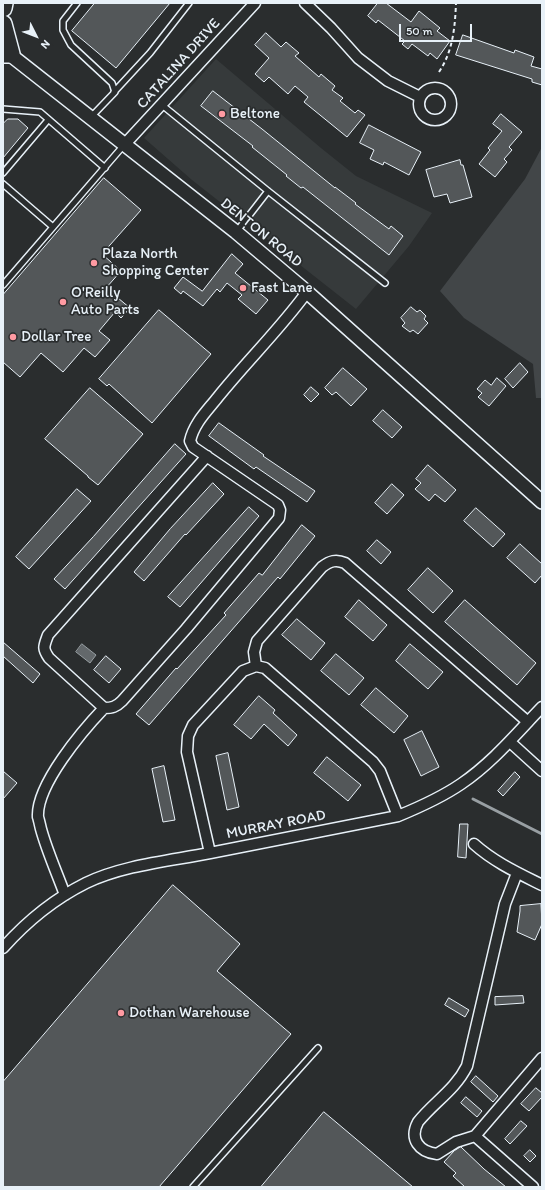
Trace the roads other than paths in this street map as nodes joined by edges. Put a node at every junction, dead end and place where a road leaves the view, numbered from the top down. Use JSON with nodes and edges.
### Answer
{"nodes":[{"id":1,"x":4,"y":3,"type":"edge"},
{"id":2,"x":77,"y":3,"type":"edge"},
{"id":3,"x":189,"y":3,"type":"edge"},
{"id":4,"x":254,"y":3,"type":"edge"},
{"id":5,"x":304,"y":3,"type":"edge"},
{"id":6,"x":3,"y":8,"type":"edge"},
{"id":7,"x":3,"y":24,"type":"edge"},
{"id":8,"x":6,"y":52,"type":"edge"},
{"id":9,"x":114,"y":92,"type":"junction"},
{"id":10,"x":420,"y":97,"type":"dead end"},
{"id":11,"x":162,"y":105,"type":"junction"},
{"id":12,"x":4,"y":110,"type":"edge"},
{"id":13,"x":91,"y":118,"type":"junction"},
{"id":14,"x":48,"y":120,"type":"junction"},
{"id":15,"x":125,"y":144,"type":"junction"},
{"id":16,"x":105,"y":168,"type":"junction"},
{"id":17,"x":3,"y":173,"type":"edge"},
{"id":18,"x":3,"y":184,"type":"edge"},
{"id":19,"x":268,"y":191,"type":"junction"},
{"id":20,"x":54,"y":227,"type":"junction"},
{"id":21,"x":236,"y":232,"type":"junction"},
{"id":22,"x":385,"y":283,"type":"dead end"},
{"id":23,"x":3,"y":285,"type":"edge"},
{"id":24,"x":307,"y":292,"type":"junction"},
{"id":25,"x":207,"y":456,"type":"junction"},
{"id":26,"x":542,"y":502,"type":"edge"},
{"id":27,"x":256,"y":666,"type":"junction"},
{"id":28,"x":542,"y":707,"type":"edge"},
{"id":29,"x":104,"y":708,"type":"junction"},
{"id":30,"x":528,"y":722,"type":"junction"},
{"id":31,"x":510,"y":742,"type":"junction"},
{"id":32,"x":542,"y":771,"type":"edge"},
{"id":33,"x":398,"y":816,"type":"junction"},
{"id":34,"x":474,"y":844,"type":"dead end"},
{"id":35,"x":210,"y":853,"type":"junction"},
{"id":36,"x":517,"y":873,"type":"junction"},
{"id":37,"x":542,"y":885,"type":"edge"},
{"id":38,"x":65,"y":895,"type":"junction"},
{"id":39,"x":4,"y":946,"type":"edge"},
{"id":40,"x":318,"y":1048,"type":"dead end"},
{"id":41,"x":541,"y":1060,"type":"edge"},
{"id":42,"x":475,"y":1136,"type":"junction"},
{"id":43,"x":193,"y":1187,"type":"edge"},
{"id":44,"x":533,"y":1187,"type":"edge"}],
"edges":[{"from":1,"to":6,"type":"highway"},
{"from":2,"to":9,"type":"lane"},
{"from":3,"to":9,"type":"lane"},
{"from":4,"to":11,"type":"street","name":"CATALINA DRIVE"},
{"from":5,"to":10,"type":"street"},
{"from":7,"to":8,"type":"highway"},
{"from":8,"to":13,"type":"street","name":"DENTON ROAD"},
{"from":9,"to":13,"type":"lane"},
{"from":11,"to":15,"type":"street","name":"CATALINA DRIVE"},
{"from":11,"to":19,"type":"lane"},
{"from":12,"to":14,"type":"lane"},
{"from":13,"to":15,"type":"street","name":"DENTON ROAD"},
{"from":14,"to":16,"type":"lane"},
{"from":14,"to":17,"type":"lane"},
{"from":15,"to":16,"type":"lane"},
{"from":15,"to":21,"type":"street","name":"DENTON ROAD"},
{"from":16,"to":20,"type":"lane"},
{"from":18,"to":20,"type":"lane"},
{"from":19,"to":21,"type":"lane"},
{"from":19,"to":22,"type":"lane"},
{"from":20,"to":23,"type":"lane"},
{"from":21,"to":24,"type":"street","name":"DENTON ROAD"},
{"from":24,"to":25,"type":"street"},
{"from":24,"to":26,"type":"street","name":"DENTON ROAD"},
{"from":25,"to":29,"type":"street"},
{"from":25,"to":29,"type":"street"},
{"from":27,"to":30,"type":"street"},
{"from":27,"to":33,"type":"street"},
{"from":27,"to":35,"type":"street"},
{"from":28,"to":30,"type":"street","name":"MURRAY ROAD"},
{"from":29,"to":38,"type":"street"},
{"from":30,"to":31,"type":"street","name":"MURRAY ROAD"},
{"from":31,"to":32,"type":"street"},
{"from":31,"to":33,"type":"street","name":"MURRAY ROAD"},
{"from":33,"to":35,"type":"street","name":"MURRAY ROAD"},
{"from":34,"to":36,"type":"street"},
{"from":35,"to":38,"type":"street","name":"MURRAY ROAD"},
{"from":36,"to":37,"type":"street"},
{"from":36,"to":42,"type":"street"},
{"from":38,"to":39,"type":"street","name":"MURRAY ROAD"},
{"from":40,"to":43,"type":"lane"},
{"from":41,"to":42,"type":"street"},
{"from":42,"to":44,"type":"street"}]}
